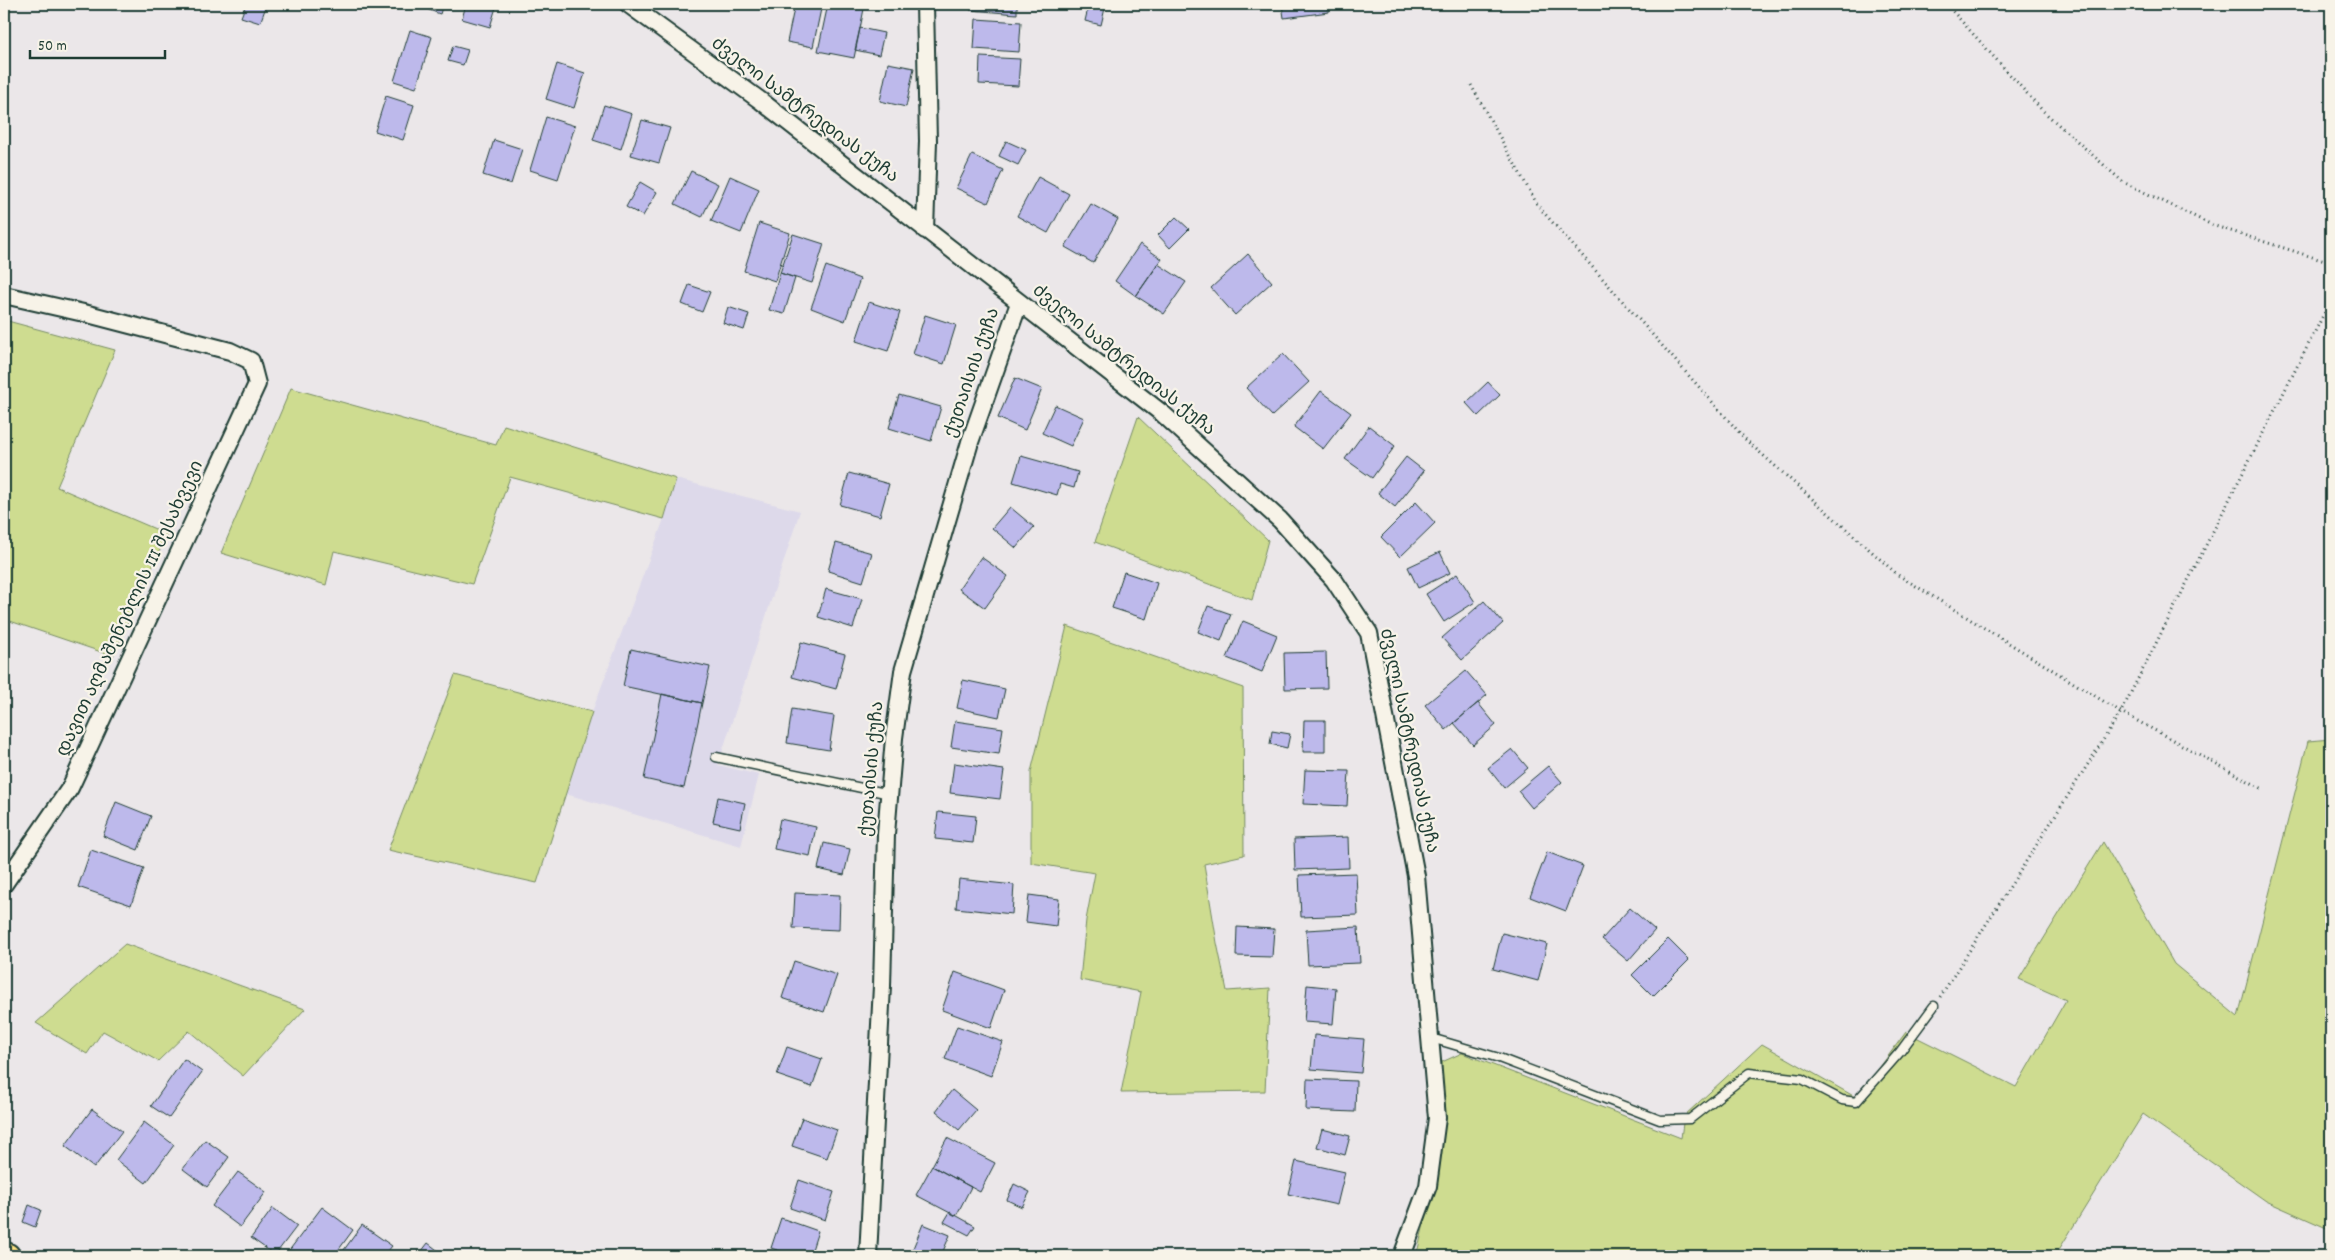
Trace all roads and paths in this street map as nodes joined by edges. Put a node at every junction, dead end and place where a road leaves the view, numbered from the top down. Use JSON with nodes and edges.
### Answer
{"nodes":[{"id":1,"x":628,"y":4,"type":"edge"},
{"id":2,"x":926,"y":4,"type":"edge"},
{"id":3,"x":1946,"y":4,"type":"edge"},
{"id":4,"x":1471,"y":85,"type":"dead end"},
{"id":5,"x":925,"y":230,"type":"junction"},
{"id":6,"x":2331,"y":263,"type":"edge"},
{"id":7,"x":4,"y":295,"type":"edge"},
{"id":8,"x":2331,"y":300,"type":"edge"},
{"id":9,"x":1019,"y":304,"type":"junction"},
{"id":10,"x":2121,"y":712,"type":"junction"},
{"id":11,"x":716,"y":757,"type":"dead end"},
{"id":12,"x":2263,"y":788,"type":"dead end"},
{"id":13,"x":890,"y":794,"type":"junction"},
{"id":14,"x":4,"y":884,"type":"edge"},
{"id":15,"x":1934,"y":1006,"type":"joint"},
{"id":16,"x":1431,"y":1038,"type":"junction"},
{"id":17,"x":868,"y":1256,"type":"edge"},
{"id":18,"x":1402,"y":1256,"type":"edge"}],
"edges":[{"from":1,"to":5,"type":"street","name":"ძველი სამტრედიას ქუჩა"},
{"from":2,"to":5,"type":"street"},
{"from":3,"to":6,"type":"path"},
{"from":4,"to":10,"type":"path"},
{"from":5,"to":9,"type":"street","name":"ძველი სამტრედიას ქუჩა"},
{"from":7,"to":14,"type":"street","name":"დავით აღმაშენებლის III შესახვევი"},
{"from":8,"to":10,"type":"path"},
{"from":9,"to":13,"type":"street","name":"ქუთაისის ქუჩა"},
{"from":9,"to":16,"type":"street","name":"ძველი სამტრედიას ქუჩა"},
{"from":10,"to":12,"type":"path"},
{"from":10,"to":15,"type":"path"},
{"from":11,"to":13,"type":"lane"},
{"from":13,"to":17,"type":"street","name":"ქუთაისის ქუჩა"},
{"from":15,"to":16,"type":"lane"},
{"from":16,"to":18,"type":"street","name":"ძველი სამტრედიას ქუჩა"}]}
